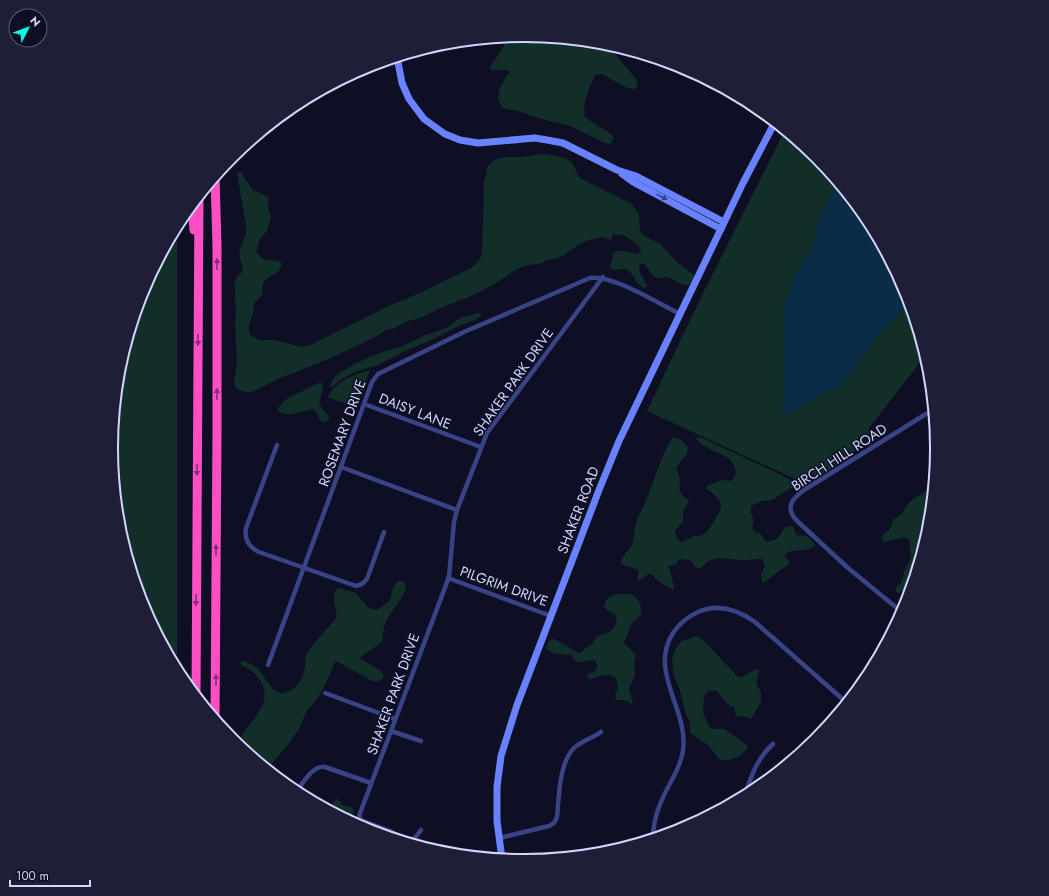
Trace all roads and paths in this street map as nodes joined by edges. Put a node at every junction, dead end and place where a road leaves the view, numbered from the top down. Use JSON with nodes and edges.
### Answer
{"nodes":[{"id":1,"x":398,"y":63,"type":"edge"},
{"id":2,"x":773,"y":127,"type":"edge"},
{"id":3,"x":215,"y":185,"type":"edge"},
{"id":4,"x":199,"y":205,"type":"edge"},
{"id":5,"x":193,"y":214,"type":"edge"},
{"id":6,"x":723,"y":226,"type":"junction"},
{"id":7,"x":603,"y":277,"type":"junction"},
{"id":8,"x":198,"y":301,"type":"junction"},
{"id":9,"x":680,"y":314,"type":"junction"},
{"id":10,"x":364,"y":404,"type":"junction"},
{"id":11,"x":929,"y":412,"type":"edge"},
{"id":12,"x":277,"y":445,"type":"dead end"},
{"id":13,"x":481,"y":447,"type":"junction"},
{"id":14,"x":341,"y":467,"type":"junction"},
{"id":15,"x":457,"y":510,"type":"junction"},
{"id":16,"x":384,"y":532,"type":"dead end"},
{"id":17,"x":303,"y":567,"type":"junction"},
{"id":18,"x":448,"y":578,"type":"junction"},
{"id":19,"x":897,"y":609,"type":"edge"},
{"id":20,"x":551,"y":616,"type":"junction"},
{"id":21,"x":268,"y":665,"type":"dead end"},
{"id":22,"x":196,"y":687,"type":"edge"},
{"id":23,"x":325,"y":694,"type":"dead end"},
{"id":24,"x":844,"y":699,"type":"edge"},
{"id":25,"x":215,"y":711,"type":"edge"},
{"id":26,"x":395,"y":719,"type":"junction"},
{"id":27,"x":391,"y":730,"type":"junction"},
{"id":28,"x":601,"y":732,"type":"dead end"},
{"id":29,"x":421,"y":741,"type":"dead end"},
{"id":30,"x":773,"y":744,"type":"dead end"},
{"id":31,"x":371,"y":783,"type":"junction"},
{"id":32,"x":300,"y":787,"type":"edge"},
{"id":33,"x":747,"y":788,"type":"edge"},
{"id":34,"x":384,"y":829,"type":"edge"},
{"id":35,"x":421,"y":830,"type":"dead end"},
{"id":36,"x":654,"y":832,"type":"edge"},
{"id":37,"x":414,"y":838,"type":"edge"},
{"id":38,"x":499,"y":838,"type":"junction"},
{"id":39,"x":501,"y":853,"type":"edge"}],
"edges":[{"from":1,"to":6,"type":"main road"},
{"from":2,"to":6,"type":"main road","name":"SHAKER ROAD"},
{"from":25,"to":3,"type":"highway","one_way":true},
{"from":4,"to":8,"type":"highway"},
{"from":5,"to":8,"type":"highway"},
{"from":6,"to":9,"type":"main road","name":"SHAKER ROAD"},
{"from":7,"to":9,"type":"street"},
{"from":7,"to":10,"type":"street","name":"ROSEMARY DRIVE"},
{"from":7,"to":13,"type":"street","name":"SHAKER PARK DRIVE"},
{"from":8,"to":22,"type":"highway","one_way":true},
{"from":9,"to":20,"type":"main road","name":"SHAKER ROAD"},
{"from":10,"to":13,"type":"street","name":"DAISY LANE"},
{"from":10,"to":14,"type":"street","name":"ROSEMARY DRIVE"},
{"from":11,"to":19,"type":"street","name":"BIRCH HILL ROAD"},
{"from":12,"to":17,"type":"street"},
{"from":13,"to":15,"type":"street","name":"SHAKER PARK DRIVE"},
{"from":14,"to":15,"type":"street"},
{"from":14,"to":17,"type":"street","name":"ROSEMARY DRIVE"},
{"from":15,"to":18,"type":"street","name":"SHAKER PARK DRIVE"},
{"from":16,"to":17,"type":"street"},
{"from":17,"to":21,"type":"street","name":"ROSEMARY DRIVE"},
{"from":18,"to":20,"type":"street","name":"PILGRIM DRIVE"},
{"from":18,"to":26,"type":"street","name":"SHAKER PARK DRIVE"},
{"from":20,"to":38,"type":"main road","name":"SHAKER ROAD"},
{"from":23,"to":26,"type":"street"},
{"from":24,"to":36,"type":"street"},
{"from":26,"to":27,"type":"street","name":"SHAKER PARK DRIVE"},
{"from":27,"to":29,"type":"street"},
{"from":27,"to":31,"type":"street","name":"SHAKER PARK DRIVE"},
{"from":28,"to":38,"type":"street"},
{"from":30,"to":33,"type":"street"},
{"from":31,"to":32,"type":"street"},
{"from":31,"to":34,"type":"street","name":"SHAKER PARK DRIVE"},
{"from":35,"to":37,"type":"street"},
{"from":38,"to":39,"type":"main road","name":"SHAKER ROAD"}]}
